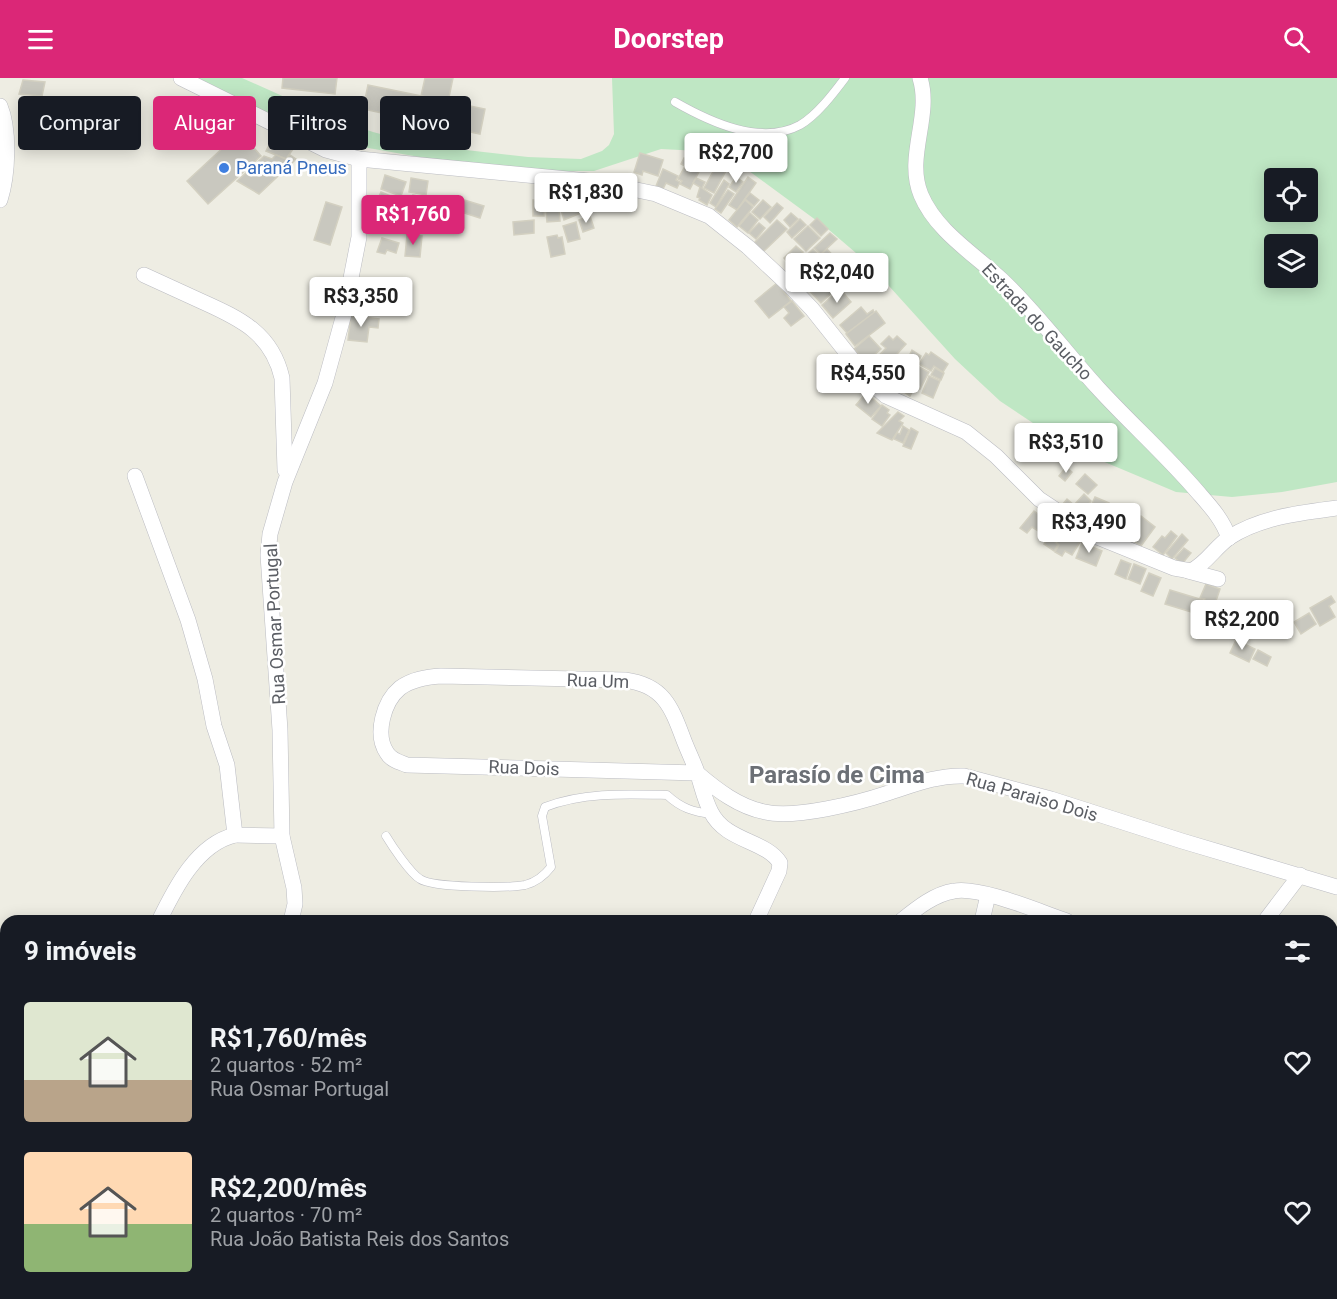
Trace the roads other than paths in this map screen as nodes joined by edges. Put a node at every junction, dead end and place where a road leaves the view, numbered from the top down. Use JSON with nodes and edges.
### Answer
{"nodes":[{"id":1,"x":181,"y":78,"type":"edge"},
{"id":2,"x":845,"y":78,"type":"edge"},
{"id":3,"x":920,"y":78,"type":"edge"},
{"id":4,"x":675,"y":102,"type":"dead end"},
{"id":5,"x":0,"y":106,"type":"edge"},
{"id":6,"x":359,"y":159,"type":"junction"},
{"id":7,"x":1,"y":194,"type":"edge"},
{"id":8,"x":144,"y":275,"type":"dead end"},
{"id":9,"x":135,"y":476,"type":"dead end"},
{"id":10,"x":285,"y":482,"type":"junction"},
{"id":11,"x":1337,"y":508,"type":"edge"},
{"id":12,"x":1229,"y":538,"type":"junction"},
{"id":13,"x":1188,"y":571,"type":"junction"},
{"id":14,"x":1218,"y":579,"type":"dead end"},
{"id":15,"x":382,"y":721,"type":"joint"},
{"id":16,"x":698,"y":773,"type":"junction"},
{"id":17,"x":712,"y":814,"type":"junction"},
{"id":18,"x":235,"y":835,"type":"junction"},
{"id":19,"x":282,"y":836,"type":"junction"},
{"id":20,"x":386,"y":836,"type":"dead end"},
{"id":21,"x":1300,"y":875,"type":"junction"},
{"id":22,"x":1337,"y":887,"type":"edge"},
{"id":23,"x":988,"y":895,"type":"junction"},
{"id":24,"x":162,"y":915,"type":"edge"},
{"id":25,"x":292,"y":915,"type":"edge"},
{"id":26,"x":759,"y":915,"type":"edge"},
{"id":27,"x":909,"y":915,"type":"edge"},
{"id":28,"x":983,"y":915,"type":"edge"},
{"id":29,"x":1049,"y":915,"type":"edge"},
{"id":30,"x":1269,"y":915,"type":"edge"}],
"edges":[{"from":1,"to":6,"type":"street"},
{"from":2,"to":4,"type":"lane"},
{"from":3,"to":12,"type":"street","name":"Estrada do Gaucho"},
{"from":5,"to":7,"type":"street"},
{"from":6,"to":10,"type":"street","name":"Rua Osmar Portugal"},
{"from":6,"to":13,"type":"street"},
{"from":8,"to":10,"type":"street"},
{"from":9,"to":18,"type":"street"},
{"from":10,"to":19,"type":"street","name":"Rua Osmar Portugal"},
{"from":11,"to":12,"type":"street"},
{"from":12,"to":13,"type":"street"},
{"from":13,"to":14,"type":"street"},
{"from":15,"to":16,"type":"street","name":"Rua Dois"},
{"from":15,"to":16,"type":"street","name":"Rua Um"},
{"from":16,"to":17,"type":"street","name":"Rua Um"},
{"from":16,"to":21,"type":"street","name":"Rua Paraiso Dois"},
{"from":17,"to":20,"type":"lane"},
{"from":17,"to":26,"type":"street","name":"Rua Um"},
{"from":18,"to":19,"type":"street"},
{"from":18,"to":24,"type":"street"},
{"from":19,"to":25,"type":"street","name":"Rua Osmar Portugal"},
{"from":21,"to":22,"type":"street","name":"Rua Paraiso Dois"},
{"from":21,"to":30,"type":"street"},
{"from":23,"to":27,"type":"street"},
{"from":23,"to":28,"type":"street"},
{"from":23,"to":29,"type":"street"}]}
